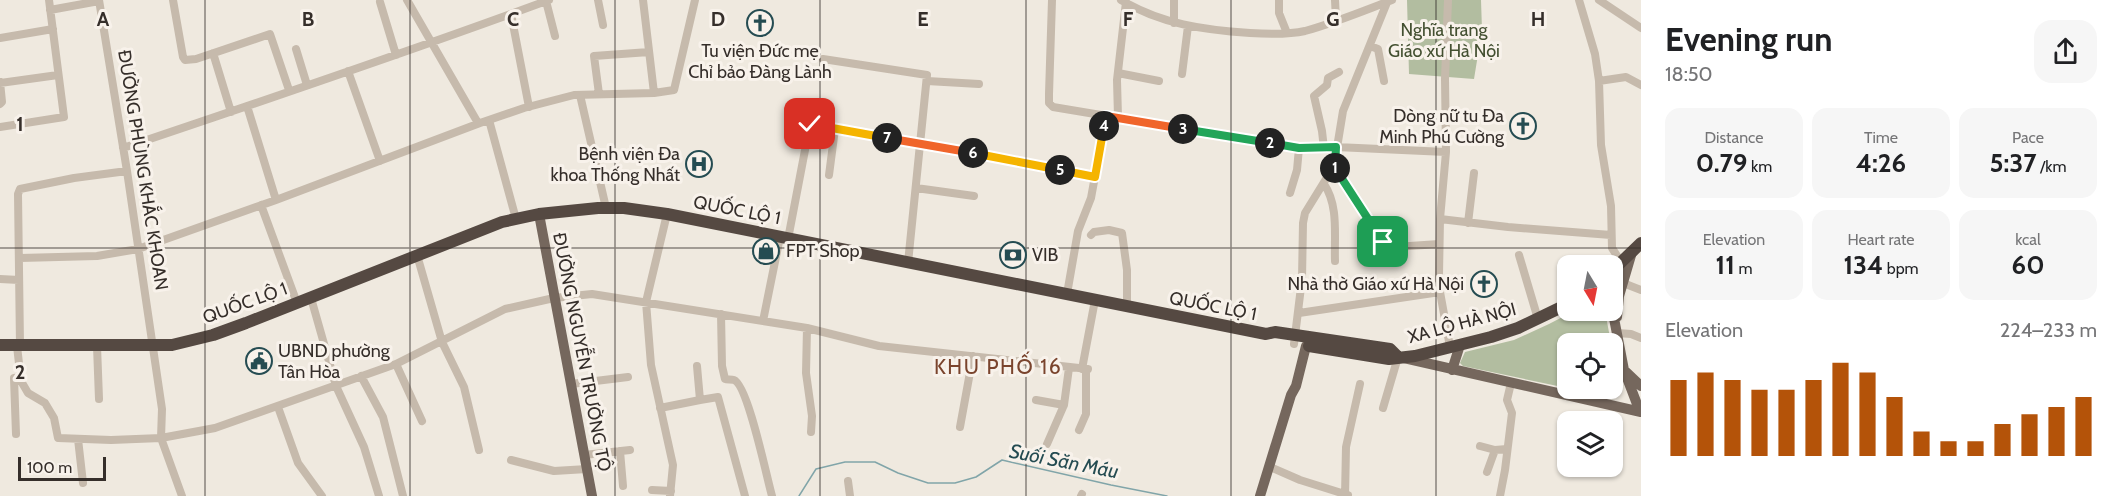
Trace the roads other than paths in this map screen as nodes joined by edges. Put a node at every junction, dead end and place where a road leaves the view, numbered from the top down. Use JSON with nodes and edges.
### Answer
{"nodes":[{"id":1,"x":49,"y":0,"type":"edge"},
{"id":2,"x":173,"y":0,"type":"edge"},
{"id":3,"x":407,"y":0,"type":"edge"},
{"id":4,"x":598,"y":0,"type":"edge"},
{"id":5,"x":643,"y":0,"type":"edge"},
{"id":6,"x":695,"y":0,"type":"edge"},
{"id":7,"x":1052,"y":0,"type":"edge"},
{"id":8,"x":1174,"y":0,"type":"edge"},
{"id":9,"x":1279,"y":0,"type":"edge"},
{"id":10,"x":1335,"y":0,"type":"edge"},
{"id":11,"x":1390,"y":0,"type":"edge"},
{"id":12,"x":1448,"y":0,"type":"edge"},
{"id":13,"x":1579,"y":0,"type":"edge"},
{"id":14,"x":1599,"y":0,"type":"edge"},
{"id":15,"x":99,"y":1,"type":"edge"},
{"id":16,"x":547,"y":1,"type":"edge"},
{"id":17,"x":1124,"y":1,"type":"edge"},
{"id":18,"x":380,"y":2,"type":"dead end"},
{"id":19,"x":50,"y":10,"type":"junction"},
{"id":20,"x":511,"y":14,"type":"junction"},
{"id":21,"x":1336,"y":20,"type":"junction"},
{"id":22,"x":1174,"y":23,"type":"junction"},
{"id":23,"x":603,"y":25,"type":"dead end"},
{"id":24,"x":1188,"y":26,"type":"junction"},
{"id":25,"x":1641,"y":28,"type":"edge"},
{"id":26,"x":53,"y":29,"type":"junction"},
{"id":27,"x":1287,"y":33,"type":"junction"},
{"id":28,"x":555,"y":36,"type":"dead end"},
{"id":29,"x":0,"y":38,"type":"edge"},
{"id":30,"x":431,"y":44,"type":"junction"},
{"id":31,"x":1370,"y":46,"type":"junction"},
{"id":32,"x":296,"y":49,"type":"dead end"},
{"id":33,"x":649,"y":52,"type":"junction"},
{"id":34,"x":213,"y":54,"type":"junction"},
{"id":35,"x":396,"y":55,"type":"junction"},
{"id":36,"x":823,"y":59,"type":"dead end"},
{"id":37,"x":348,"y":71,"type":"junction"},
{"id":38,"x":1339,"y":72,"type":"dead end"},
{"id":39,"x":1118,"y":73,"type":"junction"},
{"id":40,"x":1182,"y":74,"type":"dead end"},
{"id":41,"x":58,"y":75,"type":"junction"},
{"id":42,"x":927,"y":81,"type":"junction"},
{"id":43,"x":1159,"y":81,"type":"dead end"},
{"id":44,"x":1384,"y":81,"type":"dead end"},
{"id":45,"x":1599,"y":81,"type":"junction"},
{"id":46,"x":0,"y":83,"type":"edge"},
{"id":47,"x":979,"y":84,"type":"dead end"},
{"id":48,"x":307,"y":85,"type":"junction"},
{"id":49,"x":1641,"y":85,"type":"edge"},
{"id":50,"x":290,"y":90,"type":"junction"},
{"id":51,"x":654,"y":93,"type":"junction"},
{"id":52,"x":599,"y":94,"type":"junction"},
{"id":53,"x":580,"y":95,"type":"junction"},
{"id":54,"x":0,"y":104,"type":"edge"},
{"id":55,"x":247,"y":106,"type":"junction"},
{"id":56,"x":529,"y":107,"type":"junction"},
{"id":57,"x":231,"y":112,"type":"junction"},
{"id":58,"x":1106,"y":116,"type":"junction"},
{"id":59,"x":1118,"y":117,"type":"junction"},
{"id":60,"x":489,"y":120,"type":"junction"},
{"id":61,"x":478,"y":123,"type":"junction"},
{"id":62,"x":0,"y":127,"type":"edge"},
{"id":63,"x":835,"y":129,"type":"junction"},
{"id":64,"x":920,"y":144,"type":"junction"},
{"id":65,"x":1336,"y":147,"type":"junction"},
{"id":66,"x":123,"y":148,"type":"junction"},
{"id":67,"x":1299,"y":148,"type":"junction"},
{"id":68,"x":1324,"y":149,"type":"junction"},
{"id":69,"x":1446,"y":152,"type":"junction"},
{"id":70,"x":380,"y":161,"type":"junction"},
{"id":71,"x":1334,"y":166,"type":"junction"},
{"id":72,"x":127,"y":171,"type":"junction"},
{"id":73,"x":1474,"y":173,"type":"dead end"},
{"id":74,"x":829,"y":175,"type":"dead end"},
{"id":75,"x":1095,"y":177,"type":"junction"},
{"id":76,"x":1324,"y":184,"type":"junction"},
{"id":77,"x":916,"y":188,"type":"junction"},
{"id":78,"x":1290,"y":193,"type":"dead end"},
{"id":79,"x":974,"y":196,"type":"dead end"},
{"id":80,"x":276,"y":200,"type":"junction"},
{"id":81,"x":261,"y":205,"type":"junction"},
{"id":82,"x":606,"y":208,"type":"junction"},
{"id":83,"x":539,"y":214,"type":"junction"},
{"id":84,"x":668,"y":214,"type":"junction"},
{"id":85,"x":516,"y":219,"type":"junction"},
{"id":86,"x":1440,"y":219,"type":"junction"},
{"id":87,"x":1468,"y":223,"type":"junction"},
{"id":88,"x":1091,"y":235,"type":"dead end"},
{"id":89,"x":1611,"y":235,"type":"junction"},
{"id":90,"x":784,"y":238,"type":"junction"},
{"id":91,"x":1439,"y":244,"type":"junction"},
{"id":92,"x":1637,"y":247,"type":"edge"},
{"id":93,"x":138,"y":249,"type":"junction"},
{"id":94,"x":417,"y":255,"type":"junction"},
{"id":95,"x":1519,"y":255,"type":"dead end"},
{"id":96,"x":1614,"y":255,"type":"edge"},
{"id":97,"x":20,"y":258,"type":"junction"},
{"id":98,"x":1335,"y":261,"type":"dead end"},
{"id":99,"x":1623,"y":261,"type":"edge"},
{"id":100,"x":908,"y":262,"type":"junction"},
{"id":101,"x":0,"y":279,"type":"edge"},
{"id":102,"x":19,"y":280,"type":"junction"},
{"id":103,"x":1623,"y":283,"type":"joint"},
{"id":104,"x":1641,"y":290,"type":"edge"},
{"id":105,"x":1440,"y":291,"type":"junction"},
{"id":106,"x":1067,"y":294,"type":"junction"},
{"id":107,"x":311,"y":298,"type":"junction"},
{"id":108,"x":554,"y":298,"type":"junction"},
{"id":109,"x":1095,"y":300,"type":"junction"},
{"id":110,"x":646,"y":302,"type":"junction"},
{"id":111,"x":297,"y":303,"type":"junction"},
{"id":112,"x":1127,"y":307,"type":"junction"},
{"id":113,"x":1557,"y":310,"type":"edge"},
{"id":114,"x":1299,"y":313,"type":"junction"},
{"id":115,"x":721,"y":314,"type":"junction"},
{"id":116,"x":1538,"y":319,"type":"junction"},
{"id":117,"x":763,"y":321,"type":"junction"},
{"id":118,"x":1616,"y":321,"type":"edge"},
{"id":119,"x":807,"y":328,"type":"junction"},
{"id":120,"x":1617,"y":333,"type":"edge"},
{"id":121,"x":1623,"y":333,"type":"edge"},
{"id":122,"x":1641,"y":338,"type":"edge"},
{"id":123,"x":1301,"y":341,"type":"junction"},
{"id":124,"x":442,"y":342,"type":"junction"},
{"id":125,"x":0,"y":345,"type":"edge"},
{"id":126,"x":18,"y":345,"type":"junction"},
{"id":127,"x":97,"y":346,"type":"junction"},
{"id":128,"x":152,"y":346,"type":"junction"},
{"id":129,"x":1455,"y":346,"type":"junction"},
{"id":130,"x":973,"y":356,"type":"junction"},
{"id":131,"x":1398,"y":357,"type":"junction"},
{"id":132,"x":396,"y":364,"type":"junction"},
{"id":133,"x":1623,"y":365,"type":"edge"},
{"id":134,"x":697,"y":366,"type":"dead end"},
{"id":135,"x":1069,"y":368,"type":"junction"},
{"id":136,"x":1085,"y":369,"type":"junction"},
{"id":137,"x":1452,"y":370,"type":"junction"},
{"id":138,"x":1624,"y":370,"type":"junction"},
{"id":139,"x":362,"y":376,"type":"junction"},
{"id":140,"x":20,"y":377,"type":"junction"},
{"id":141,"x":628,"y":377,"type":"dead end"},
{"id":142,"x":1511,"y":383,"type":"junction"},
{"id":143,"x":571,"y":384,"type":"junction"},
{"id":144,"x":1360,"y":384,"type":"dead end"},
{"id":145,"x":336,"y":386,"type":"junction"},
{"id":146,"x":1641,"y":386,"type":"edge"},
{"id":147,"x":99,"y":399,"type":"dead end"},
{"id":148,"x":700,"y":400,"type":"junction"},
{"id":149,"x":1036,"y":400,"type":"dead end"},
{"id":150,"x":1064,"y":405,"type":"junction"},
{"id":151,"x":278,"y":407,"type":"junction"},
{"id":152,"x":660,"y":408,"type":"junction"},
{"id":153,"x":1383,"y":408,"type":"dead end"},
{"id":154,"x":1640,"y":412,"type":"edge"},
{"id":155,"x":422,"y":421,"type":"dead end"},
{"id":156,"x":960,"y":428,"type":"dead end"},
{"id":157,"x":1079,"y":430,"type":"dead end"},
{"id":158,"x":811,"y":432,"type":"dead end"},
{"id":159,"x":16,"y":434,"type":"dead end"},
{"id":160,"x":161,"y":438,"type":"junction"},
{"id":161,"x":78,"y":439,"type":"junction"},
{"id":162,"x":1047,"y":444,"type":"dead end"},
{"id":163,"x":1480,"y":446,"type":"dead end"},
{"id":164,"x":1507,"y":449,"type":"junction"},
{"id":165,"x":479,"y":450,"type":"dead end"},
{"id":166,"x":1495,"y":450,"type":"junction"},
{"id":167,"x":584,"y":455,"type":"junction"},
{"id":168,"x":511,"y":460,"type":"dead end"},
{"id":169,"x":1270,"y":467,"type":"junction"},
{"id":170,"x":587,"y":468,"type":"junction"},
{"id":171,"x":1487,"y":472,"type":"dead end"},
{"id":172,"x":848,"y":482,"type":"dead end"},
{"id":173,"x":83,"y":483,"type":"dead end"},
{"id":174,"x":623,"y":486,"type":"dead end"},
{"id":175,"x":652,"y":490,"type":"dead end"},
{"id":176,"x":670,"y":493,"type":"edge"},
{"id":177,"x":182,"y":496,"type":"edge"},
{"id":178,"x":322,"y":496,"type":"edge"},
{"id":179,"x":379,"y":496,"type":"edge"},
{"id":180,"x":403,"y":496,"type":"edge"},
{"id":181,"x":592,"y":496,"type":"edge"},
{"id":182,"x":745,"y":496,"type":"edge"},
{"id":183,"x":772,"y":496,"type":"edge"},
{"id":184,"x":850,"y":496,"type":"edge"},
{"id":185,"x":1260,"y":496,"type":"edge"},
{"id":186,"x":1347,"y":496,"type":"edge"},
{"id":187,"x":1500,"y":496,"type":"edge"}],
"edges":[{"from":1,"to":19,"type":"street"},
{"from":2,"to":34,"type":"street"},
{"from":3,"to":30,"type":"street"},
{"from":4,"to":23,"type":"street"},
{"from":5,"to":33,"type":"street"},
{"from":6,"to":51,"type":"street"},
{"from":7,"to":58,"type":"street"},
{"from":8,"to":22,"type":"street"},
{"from":9,"to":27,"type":"street"},
{"from":10,"to":21,"type":"street"},
{"from":11,"to":21,"type":"street"},
{"from":11,"to":31,"type":"street"},
{"from":12,"to":69,"type":"street"},
{"from":13,"to":45,"type":"street"},
{"from":14,"to":25,"type":"street"},
{"from":15,"to":19,"type":"street"},
{"from":15,"to":66,"type":"street","name":"ĐƯỜNG PHÙNG KHẮC KHOAN"},
{"from":16,"to":20,"type":"street"},
{"from":16,"to":28,"type":"street"},
{"from":17,"to":22,"type":"street"},
{"from":17,"to":39,"type":"street"},
{"from":18,"to":35,"type":"street"},
{"from":19,"to":26,"type":"street"},
{"from":20,"to":30,"type":"street"},
{"from":20,"to":56,"type":"street"},
{"from":21,"to":27,"type":"street"},
{"from":22,"to":24,"type":"street"},
{"from":24,"to":27,"type":"street"},
{"from":24,"to":40,"type":"street"},
{"from":26,"to":29,"type":"street"},
{"from":26,"to":41,"type":"street"},
{"from":30,"to":35,"type":"street"},
{"from":30,"to":61,"type":"street"},
{"from":31,"to":44,"type":"street"},
{"from":31,"to":65,"type":"street"},
{"from":32,"to":48,"type":"street"},
{"from":33,"to":51,"type":"street"},
{"from":33,"to":52,"type":"street"},
{"from":34,"to":50,"type":"street"},
{"from":34,"to":57,"type":"street"},
{"from":35,"to":37,"type":"street"},
{"from":36,"to":42,"type":"street"},
{"from":37,"to":48,"type":"street"},
{"from":37,"to":70,"type":"street"},
{"from":38,"to":68,"type":"street"},
{"from":39,"to":43,"type":"street"},
{"from":39,"to":59,"type":"street"},
{"from":41,"to":46,"type":"street"},
{"from":41,"to":62,"type":"street"},
{"from":42,"to":47,"type":"street"},
{"from":42,"to":64,"type":"street"},
{"from":45,"to":49,"type":"street"},
{"from":45,"to":89,"type":"street"},
{"from":46,"to":54,"type":"street"},
{"from":48,"to":50,"type":"street"},
{"from":50,"to":55,"type":"street"},
{"from":51,"to":52,"type":"street"},
{"from":52,"to":53,"type":"street"},
{"from":53,"to":56,"type":"street"},
{"from":53,"to":82,"type":"street"},
{"from":55,"to":57,"type":"street"},
{"from":55,"to":80,"type":"street"},
{"from":56,"to":60,"type":"street"},
{"from":57,"to":66,"type":"street"},
{"from":58,"to":59,"type":"street"},
{"from":58,"to":75,"type":"street"},
{"from":59,"to":67,"type":"street"},
{"from":60,"to":61,"type":"street"},
{"from":60,"to":85,"type":"street"},
{"from":61,"to":70,"type":"street"},
{"from":63,"to":64,"type":"street"},
{"from":63,"to":74,"type":"street"},
{"from":63,"to":90,"type":"street"},
{"from":64,"to":75,"type":"street"},
{"from":64,"to":77,"type":"street"},
{"from":65,"to":68,"type":"street"},
{"from":65,"to":69,"type":"street"},
{"from":65,"to":71,"type":"street"},
{"from":66,"to":72,"type":"street","name":"ĐƯỜNG PHÙNG KHẮC KHOAN"},
{"from":67,"to":68,"type":"street"},
{"from":67,"to":78,"type":"street"},
{"from":69,"to":86,"type":"street"},
{"from":70,"to":80,"type":"street"},
{"from":71,"to":76,"type":"street"},
{"from":71,"to":91,"type":"street"},
{"from":72,"to":93,"type":"street","name":"ĐƯỜNG PHÙNG KHẮC KHOAN"},
{"from":72,"to":97,"type":"street"},
{"from":73,"to":87,"type":"street"},
{"from":75,"to":106,"type":"street"},
{"from":76,"to":98,"type":"street"},
{"from":76,"to":114,"type":"street"},
{"from":77,"to":79,"type":"street"},
{"from":77,"to":100,"type":"street"},
{"from":80,"to":81,"type":"street"},
{"from":81,"to":93,"type":"street"},
{"from":81,"to":111,"type":"street"},
{"from":82,"to":83,"type":"highway","name":"QUỐC LỘ 1"},
{"from":82,"to":84,"type":"highway","name":"QUỐC LỘ 1"},
{"from":83,"to":85,"type":"highway","name":"QUỐC LỘ 1"},
{"from":83,"to":108,"type":"main road","name":"ĐƯỜNG NGUYỄN TRƯỜNG TỘ"},
{"from":84,"to":90,"type":"highway","name":"QUỐC LỘ 1"},
{"from":84,"to":110,"type":"street"},
{"from":85,"to":94,"type":"highway","name":"QUỐC LỘ 1"},
{"from":86,"to":87,"type":"street"},
{"from":86,"to":91,"type":"street"},
{"from":87,"to":89,"type":"street"},
{"from":88,"to":112,"type":"street"},
{"from":89,"to":96,"type":"street"},
{"from":90,"to":100,"type":"highway","name":"QUỐC LỘ 1"},
{"from":90,"to":117,"type":"street"},
{"from":91,"to":105,"type":"street"},
{"from":92,"to":99,"type":"highway"},
{"from":92,"to":103,"type":"main road"},
{"from":93,"to":97,"type":"street"},
{"from":93,"to":128,"type":"street","name":"ĐƯỜNG PHÙNG KHẮC KHOAN"},
{"from":94,"to":107,"type":"highway","name":"QUỐC LỘ 1"},
{"from":94,"to":124,"type":"street"},
{"from":95,"to":116,"type":"street"},
{"from":97,"to":102,"type":"street"},
{"from":100,"to":106,"type":"highway","name":"QUỐC LỘ 1"},
{"from":101,"to":102,"type":"street"},
{"from":102,"to":126,"type":"street"},
{"from":103,"to":104,"type":"street"},
{"from":105,"to":114,"type":"street"},
{"from":105,"to":129,"type":"street"},
{"from":106,"to":109,"type":"highway","name":"QUỐC LỘ 1"},
{"from":107,"to":111,"type":"highway","name":"QUỐC LỘ 1"},
{"from":107,"to":145,"type":"street"},
{"from":108,"to":110,"type":"street"},
{"from":108,"to":124,"type":"street"},
{"from":108,"to":143,"type":"main road","name":"ĐƯỜNG NGUYỄN TRƯỜNG TỘ"},
{"from":109,"to":112,"type":"highway","name":"QUỐC LỘ 1"},
{"from":109,"to":136,"type":"street"},
{"from":110,"to":115,"type":"street"},
{"from":110,"to":152,"type":"street"},
{"from":111,"to":128,"type":"highway","name":"QUỐC LỘ 1"},
{"from":112,"to":123,"type":"highway","name":"QUỐC LỘ 1"},
{"from":113,"to":116,"type":"highway","name":"XA LỘ HÀ NỘI"},
{"from":114,"to":123,"type":"street"},
{"from":115,"to":117,"type":"street"},
{"from":115,"to":183,"type":"street"},
{"from":116,"to":129,"type":"highway","name":"XA LỘ HÀ NỘI"},
{"from":117,"to":119,"type":"street"},
{"from":118,"to":120,"type":"main road"},
{"from":119,"to":130,"type":"street"},
{"from":119,"to":158,"type":"street"},
{"from":121,"to":122,"type":"street"},
{"from":123,"to":131,"type":"highway","name":"QUỐC LỘ 1"},
{"from":123,"to":169,"type":"main road"},
{"from":124,"to":132,"type":"street"},
{"from":124,"to":165,"type":"street"},
{"from":125,"to":126,"type":"highway","name":"QUỐC LỘ 1"},
{"from":126,"to":127,"type":"highway","name":"QUỐC LỘ 1"},
{"from":126,"to":140,"type":"street"},
{"from":127,"to":128,"type":"highway","name":"QUỐC LỘ 1"},
{"from":127,"to":147,"type":"street"},
{"from":128,"to":160,"type":"street","name":"ĐƯỜNG PHÙNG KHẮC KHOAN"},
{"from":129,"to":131,"type":"highway","name":"XA LỘ HÀ NỘI"},
{"from":129,"to":137,"type":"main road"},
{"from":130,"to":135,"type":"street"},
{"from":130,"to":156,"type":"street"},
{"from":131,"to":137,"type":"main road"},
{"from":131,"to":153,"type":"street"},
{"from":132,"to":139,"type":"street"},
{"from":132,"to":155,"type":"street"},
{"from":133,"to":138,"type":"main road"},
{"from":134,"to":148,"type":"street"},
{"from":135,"to":136,"type":"street"},
{"from":135,"to":150,"type":"street"},
{"from":136,"to":157,"type":"street"},
{"from":137,"to":142,"type":"main road"},
{"from":138,"to":146,"type":"main road"},
{"from":138,"to":154,"type":"main road"},
{"from":139,"to":145,"type":"street"},
{"from":139,"to":180,"type":"street"},
{"from":140,"to":159,"type":"street"},
{"from":140,"to":161,"type":"street"},
{"from":141,"to":143,"type":"street"},
{"from":142,"to":154,"type":"main road"},
{"from":142,"to":164,"type":"street"},
{"from":143,"to":167,"type":"main road","name":"ĐƯỜNG NGUYỄN TRƯỜNG TỘ"},
{"from":144,"to":186,"type":"street"},
{"from":145,"to":151,"type":"street"},
{"from":145,"to":179,"type":"street"},
{"from":148,"to":152,"type":"street"},
{"from":148,"to":182,"type":"street"},
{"from":149,"to":150,"type":"street"},
{"from":150,"to":162,"type":"street"},
{"from":151,"to":160,"type":"street"},
{"from":151,"to":178,"type":"street"},
{"from":152,"to":176,"type":"street"},
{"from":160,"to":161,"type":"street"},
{"from":160,"to":177,"type":"street"},
{"from":161,"to":173,"type":"street"},
{"from":163,"to":166,"type":"street"},
{"from":164,"to":166,"type":"street"},
{"from":164,"to":187,"type":"street"},
{"from":166,"to":171,"type":"street"},
{"from":167,"to":170,"type":"main road","name":"ĐƯỜNG NGUYỄN TRƯỜNG TỘ"},
{"from":167,"to":174,"type":"street"},
{"from":168,"to":170,"type":"street"},
{"from":169,"to":185,"type":"main road"},
{"from":169,"to":186,"type":"street"},
{"from":170,"to":181,"type":"main road","name":"ĐƯỜNG NGUYỄN TRƯỜNG TỘ"},
{"from":172,"to":184,"type":"street"},
{"from":175,"to":176,"type":"street"}]}
